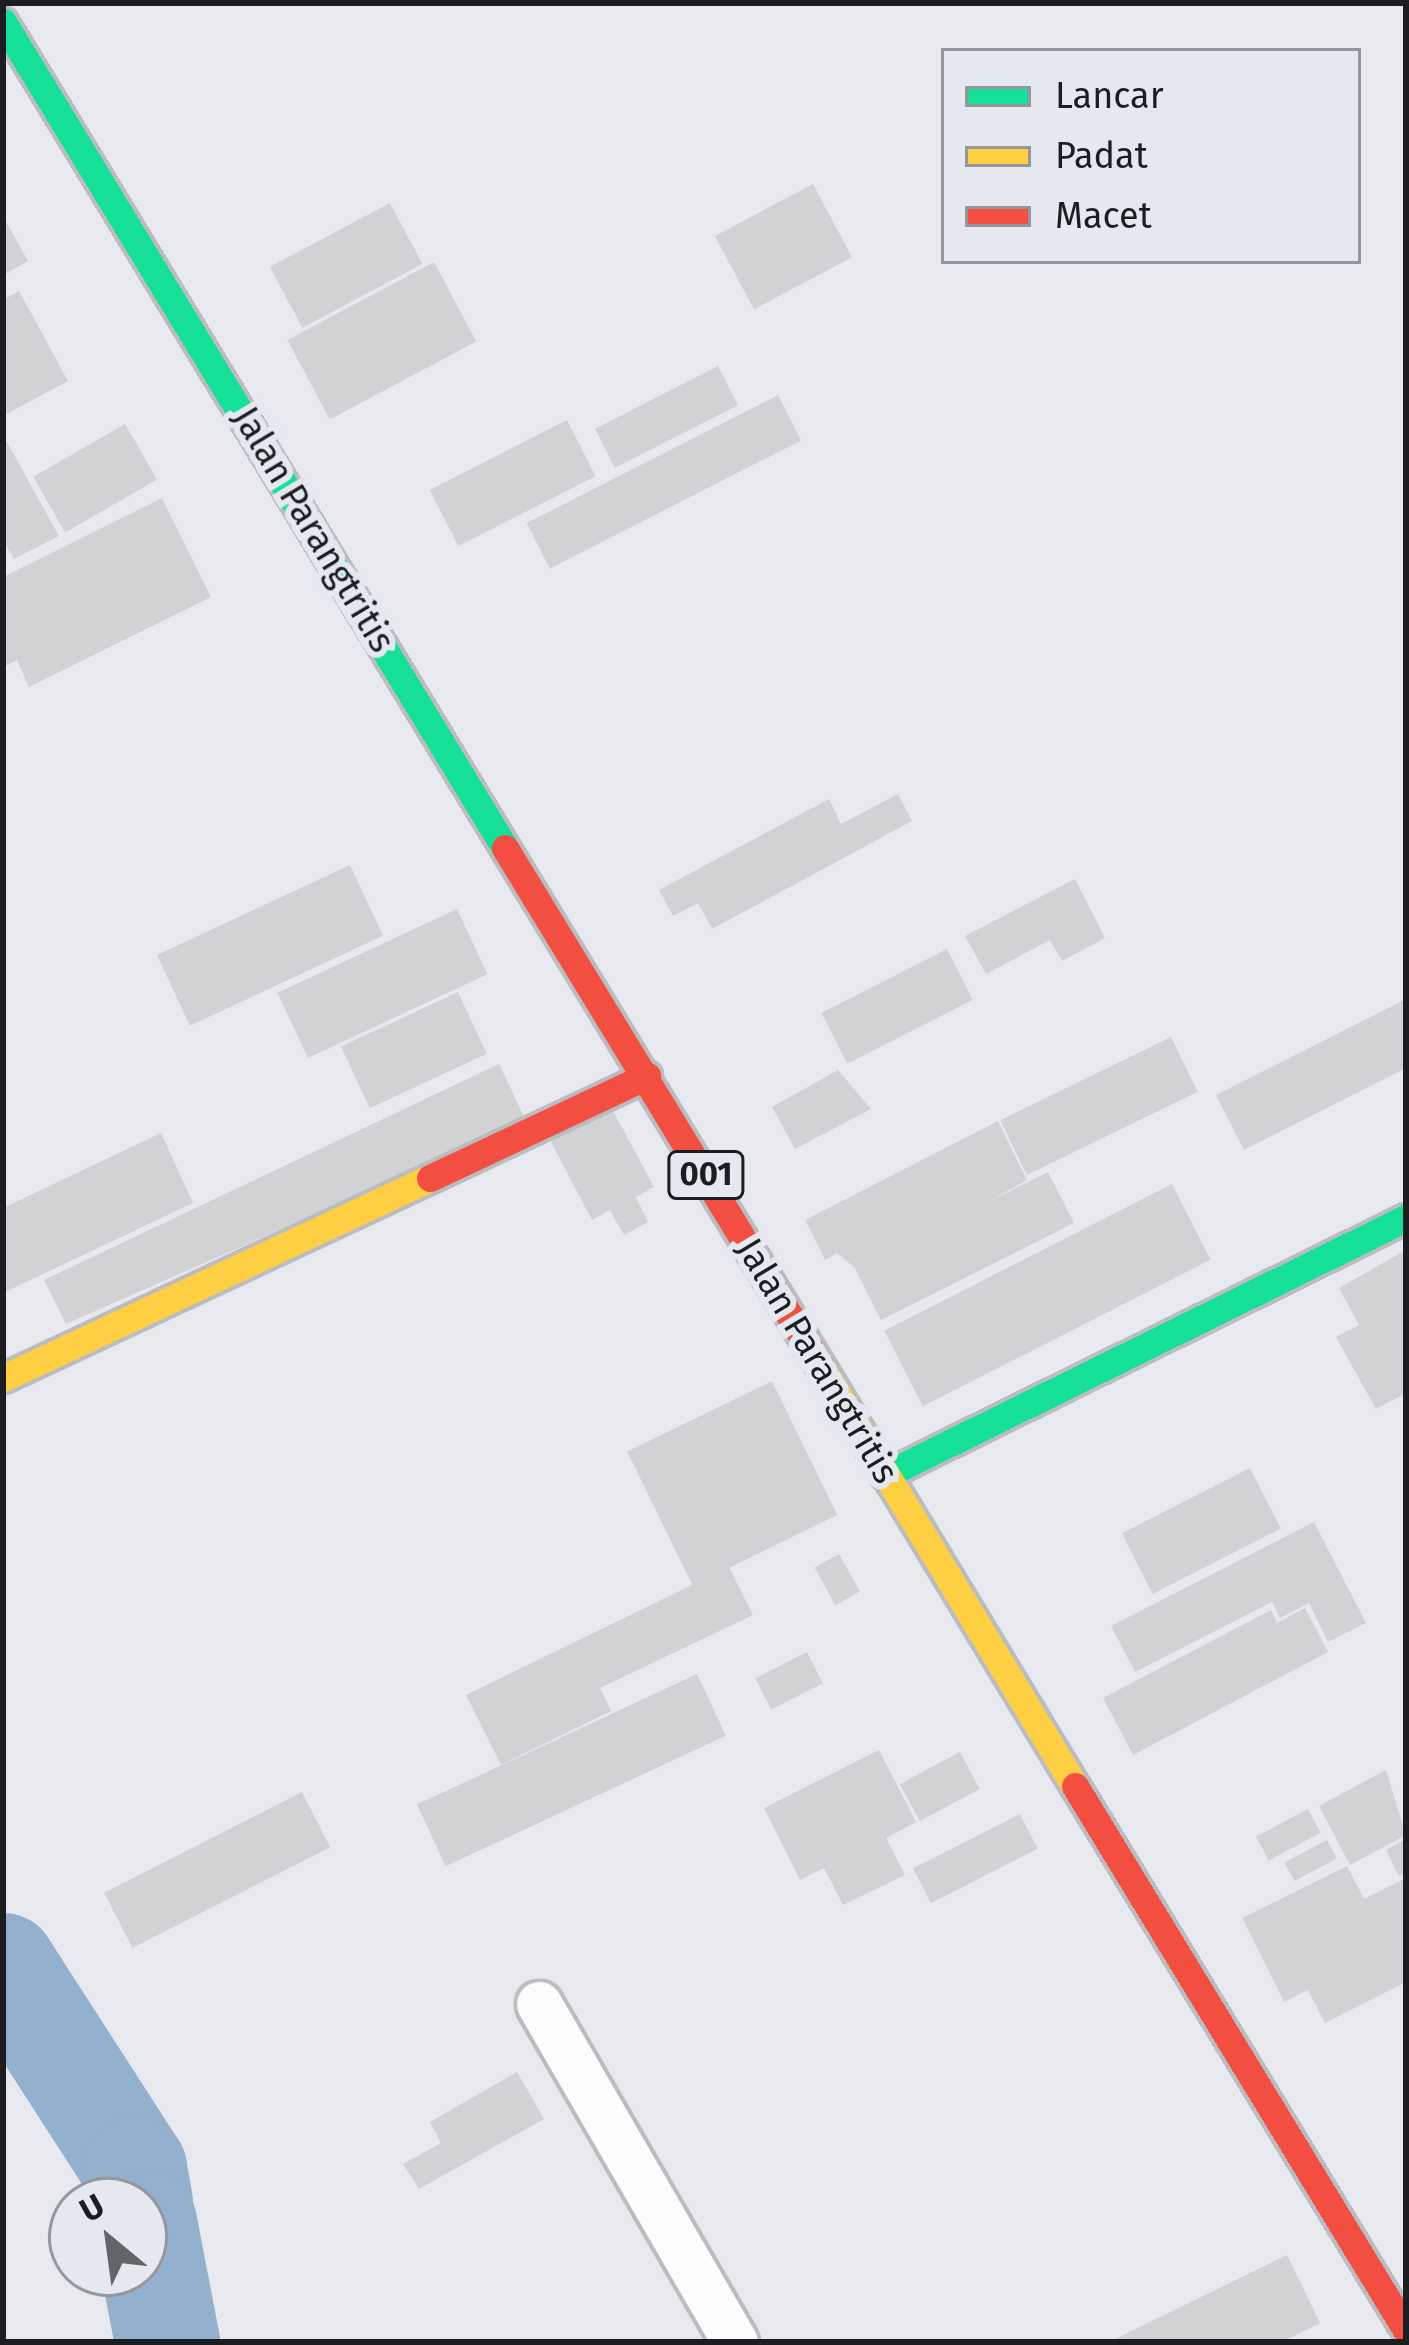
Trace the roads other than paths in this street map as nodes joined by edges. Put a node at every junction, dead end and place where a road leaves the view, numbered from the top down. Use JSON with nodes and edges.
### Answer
{"nodes":[{"id":1,"x":3,"y":22,"type":"edge"},
{"id":2,"x":647,"y":1076,"type":"junction"},
{"id":3,"x":1406,"y":1218,"type":"edge"},
{"id":4,"x":3,"y":1378,"type":"edge"},
{"id":5,"x":885,"y":1475,"type":"junction"},
{"id":6,"x":539,"y":2003,"type":"dead end"},
{"id":7,"x":1406,"y":2330,"type":"edge"},
{"id":8,"x":735,"y":2342,"type":"edge"}],
"edges":[{"from":1,"to":2,"type":"main road","name":"Jalan Parangtritis","number":"001"},
{"from":2,"to":4,"type":"main road"},
{"from":2,"to":5,"type":"main road","name":"Jalan Parangtritis","number":"001"},
{"from":3,"to":5,"type":"main road"},
{"from":5,"to":7,"type":"main road","name":"Jalan Parangtritis","number":"001"},
{"from":6,"to":8,"type":"street"}]}
